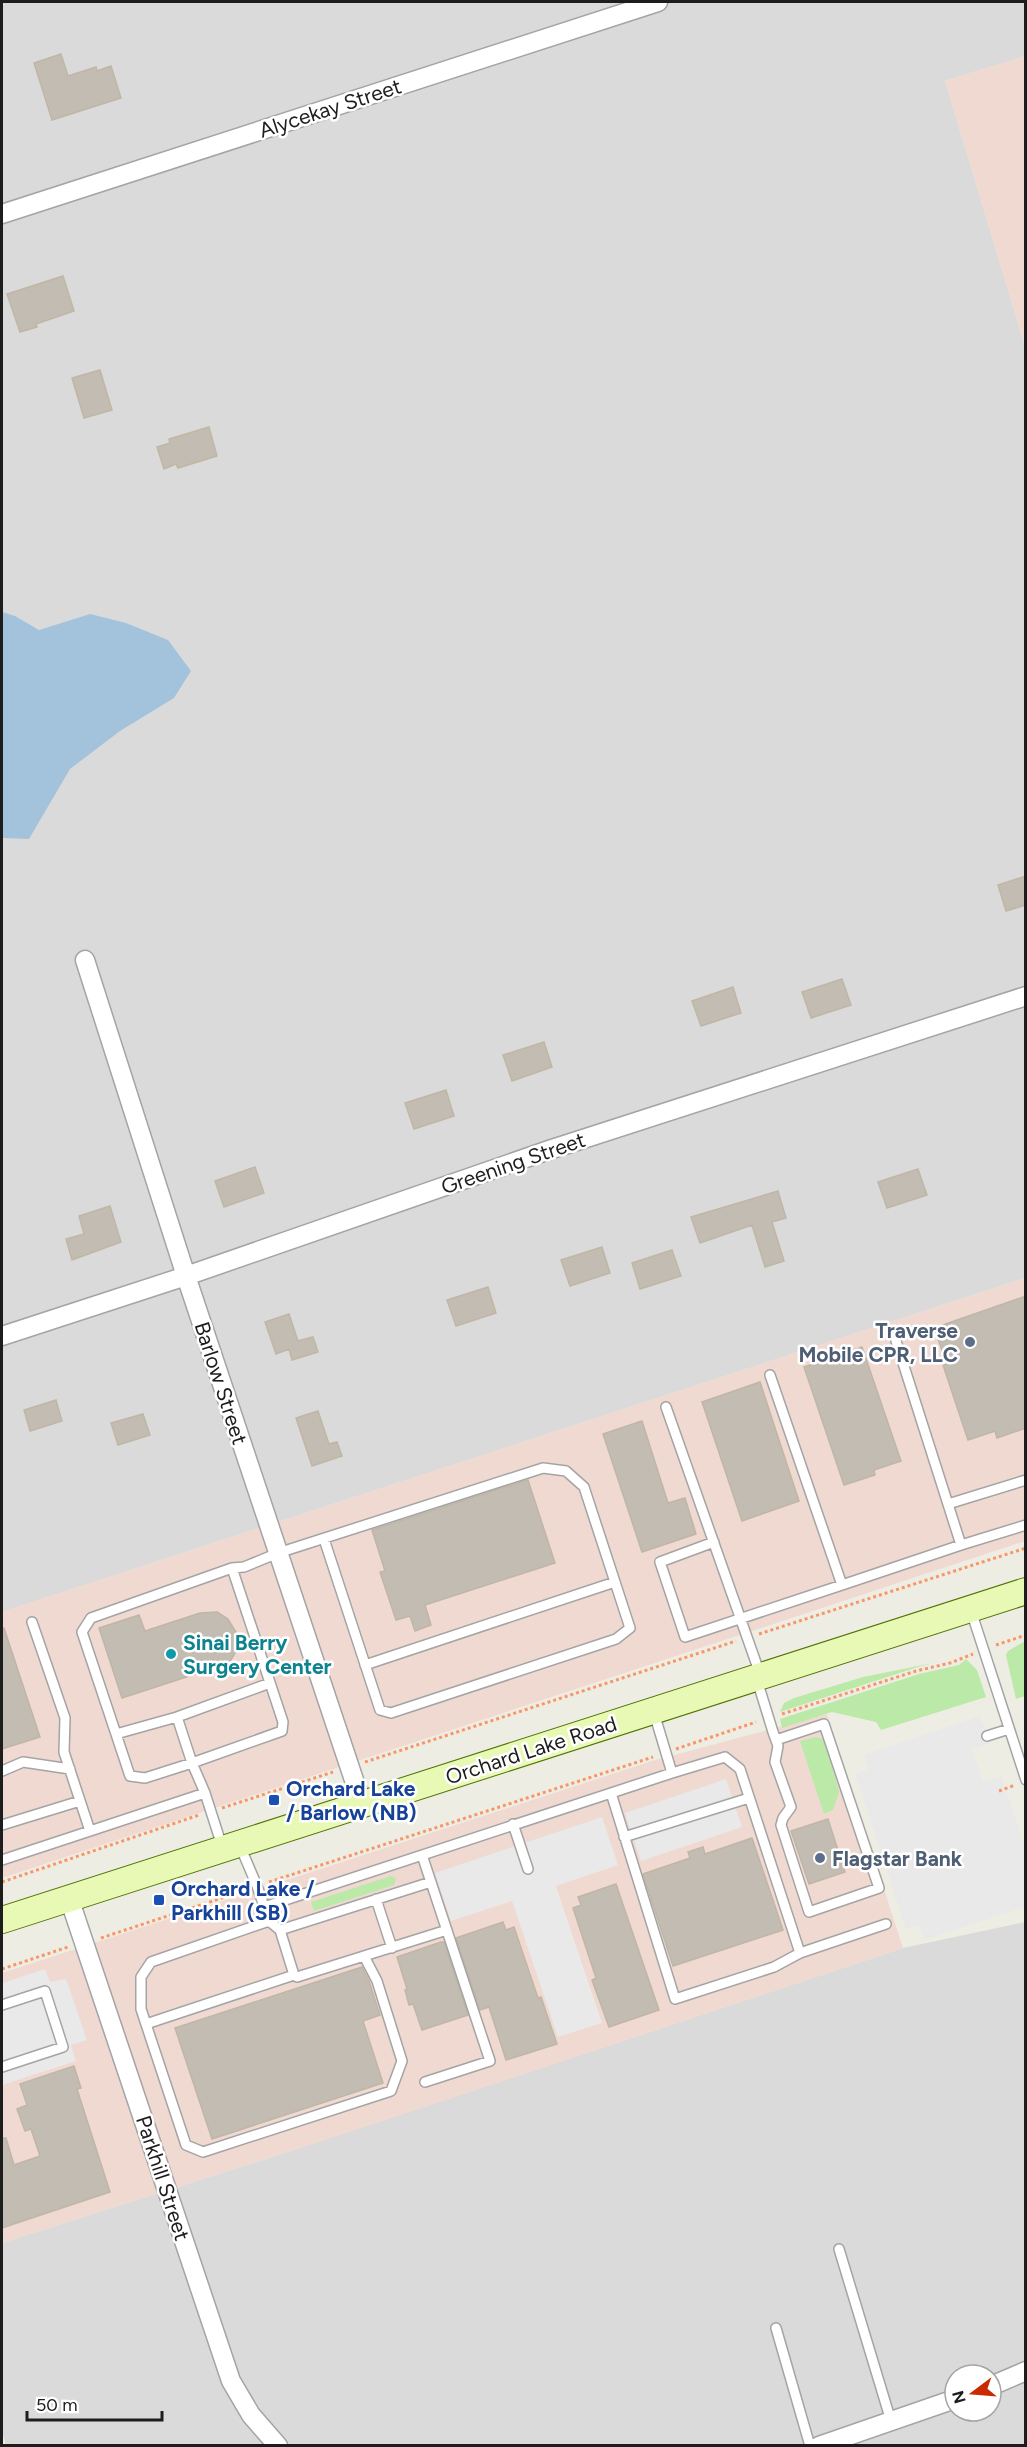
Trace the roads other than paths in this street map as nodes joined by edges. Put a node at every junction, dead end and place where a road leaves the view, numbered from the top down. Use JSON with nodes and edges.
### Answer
{"nodes":[{"id":1,"x":658,"y":2,"type":"edge"},
{"id":2,"x":2,"y":214,"type":"edge"},
{"id":3,"x":85,"y":960,"type":"dead end"},
{"id":4,"x":1026,"y":996,"type":"edge"},
{"id":5,"x":186,"y":1276,"type":"junction"},
{"id":6,"x":2,"y":1336,"type":"edge"},
{"id":7,"x":896,"y":1341,"type":"dead end"},
{"id":8,"x":770,"y":1375,"type":"dead end"},
{"id":9,"x":666,"y":1407,"type":"dead end"},
{"id":10,"x":1026,"y":1480,"type":"edge"},
{"id":11,"x":948,"y":1504,"type":"junction"},
{"id":12,"x":1026,"y":1525,"type":"edge"},
{"id":13,"x":324,"y":1539,"type":"junction"},
{"id":14,"x":714,"y":1542,"type":"junction"},
{"id":15,"x":961,"y":1545,"type":"junction"},
{"id":16,"x":278,"y":1553,"type":"junction"},
{"id":17,"x":232,"y":1568,"type":"junction"},
{"id":18,"x":615,"y":1582,"type":"junction"},
{"id":19,"x":842,"y":1585,"type":"junction"},
{"id":20,"x":1026,"y":1591,"type":"edge"},
{"id":21,"x":971,"y":1609,"type":"junction"},
{"id":22,"x":741,"y":1620,"type":"junction"},
{"id":23,"x":32,"y":1622,"type":"dead end"},
{"id":24,"x":365,"y":1665,"type":"junction"},
{"id":25,"x":759,"y":1677,"type":"junction"},
{"id":26,"x":270,"y":1683,"type":"junction"},
{"id":27,"x":653,"y":1711,"type":"junction"},
{"id":28,"x":177,"y":1717,"type":"junction"},
{"id":29,"x":1009,"y":1729,"type":"junction"},
{"id":30,"x":116,"y":1734,"type":"junction"},
{"id":31,"x":987,"y":1736,"type":"dead end"},
{"id":32,"x":776,"y":1740,"type":"junction"},
{"id":33,"x":192,"y":1763,"type":"junction"},
{"id":34,"x":70,"y":1768,"type":"junction"},
{"id":35,"x":2,"y":1771,"type":"edge"},
{"id":36,"x":672,"y":1773,"type":"junction"},
{"id":37,"x":1026,"y":1780,"type":"edge"},
{"id":38,"x":205,"y":1793,"type":"junction"},
{"id":39,"x":611,"y":1793,"type":"junction"},
{"id":40,"x":749,"y":1798,"type":"junction"},
{"id":41,"x":80,"y":1801,"type":"junction"},
{"id":42,"x":362,"y":1804,"type":"junction"},
{"id":43,"x":513,"y":1824,"type":"junction"},
{"id":44,"x":2,"y":1825,"type":"edge"},
{"id":45,"x":90,"y":1831,"type":"junction"},
{"id":46,"x":624,"y":1837,"type":"junction"},
{"id":47,"x":231,"y":1846,"type":"junction"},
{"id":48,"x":422,"y":1855,"type":"junction"},
{"id":49,"x":2,"y":1860,"type":"edge"},
{"id":50,"x":528,"y":1869,"type":"dead end"},
{"id":51,"x":431,"y":1882,"type":"junction"},
{"id":52,"x":69,"y":1898,"type":"junction"},
{"id":53,"x":376,"y":1899,"type":"junction"},
{"id":54,"x":264,"y":1907,"type":"junction"},
{"id":55,"x":2,"y":1920,"type":"edge"},
{"id":56,"x":269,"y":1921,"type":"junction"},
{"id":57,"x":886,"y":1924,"type":"dead end"},
{"id":58,"x":280,"y":1930,"type":"junction"},
{"id":59,"x":447,"y":1930,"type":"junction"},
{"id":60,"x":392,"y":1948,"type":"junction"},
{"id":61,"x":800,"y":1953,"type":"junction"},
{"id":62,"x":364,"y":1956,"type":"junction"},
{"id":63,"x":294,"y":1976,"type":"junction"},
{"id":64,"x":2,"y":2005,"type":"edge"},
{"id":65,"x":146,"y":2024,"type":"junction"},
{"id":66,"x":2,"y":2067,"type":"edge"},
{"id":67,"x":425,"y":2082,"type":"dead end"},
{"id":68,"x":839,"y":2249,"type":"dead end"},
{"id":69,"x":776,"y":2328,"type":"dead end"},
{"id":70,"x":1026,"y":2372,"type":"edge"},
{"id":71,"x":1003,"y":2381,"type":"edge"},
{"id":72,"x":943,"y":2402,"type":"edge"},
{"id":73,"x":891,"y":2421,"type":"junction"},
{"id":74,"x":278,"y":2445,"type":"edge"},
{"id":75,"x":810,"y":2445,"type":"edge"},
{"id":76,"x":819,"y":2445,"type":"edge"}],
"edges":[{"from":1,"to":2,"type":"street","name":"Alycekay Street"},
{"from":3,"to":5,"type":"street","name":"Barlow Street"},
{"from":4,"to":5,"type":"street","name":"Greening Street"},
{"from":5,"to":6,"type":"street","name":"Greening Street"},
{"from":5,"to":16,"type":"street","name":"Barlow Street"},
{"from":7,"to":11,"type":"lane"},
{"from":8,"to":19,"type":"lane"},
{"from":9,"to":14,"type":"lane"},
{"from":10,"to":11,"type":"lane"},
{"from":11,"to":15,"type":"lane"},
{"from":12,"to":15,"type":"lane"},
{"from":13,"to":16,"type":"lane"},
{"from":13,"to":18,"type":"lane"},
{"from":13,"to":24,"type":"lane"},
{"from":14,"to":22,"type":"lane"},
{"from":14,"to":22,"type":"lane"},
{"from":15,"to":19,"type":"lane"},
{"from":16,"to":17,"type":"lane"},
{"from":16,"to":42,"type":"street","name":"Barlow Street"},
{"from":17,"to":26,"type":"lane"},
{"from":17,"to":30,"type":"lane"},
{"from":18,"to":24,"type":"lane"},
{"from":18,"to":24,"type":"lane"},
{"from":19,"to":22,"type":"lane"},
{"from":20,"to":21,"type":"main road","name":"Orchard Lake Road"},
{"from":21,"to":25,"type":"main road","name":"Orchard Lake Road"},
{"from":21,"to":29,"type":"lane"},
{"from":22,"to":25,"type":"lane"},
{"from":23,"to":34,"type":"lane"},
{"from":25,"to":27,"type":"main road","name":"Orchard Lake Road"},
{"from":25,"to":32,"type":"lane"},
{"from":26,"to":28,"type":"lane"},
{"from":26,"to":33,"type":"lane"},
{"from":27,"to":36,"type":"lane"},
{"from":27,"to":42,"type":"main road","name":"Orchard Lake Road"},
{"from":28,"to":30,"type":"lane"},
{"from":28,"to":33,"type":"lane"},
{"from":29,"to":31,"type":"lane"},
{"from":29,"to":37,"type":"lane"},
{"from":30,"to":33,"type":"lane"},
{"from":32,"to":32,"type":"lane"},
{"from":33,"to":38,"type":"lane"},
{"from":34,"to":35,"type":"lane"},
{"from":34,"to":41,"type":"lane"},
{"from":36,"to":39,"type":"lane"},
{"from":36,"to":40,"type":"lane"},
{"from":38,"to":45,"type":"lane"},
{"from":38,"to":47,"type":"lane"},
{"from":39,"to":43,"type":"lane"},
{"from":39,"to":46,"type":"lane"},
{"from":40,"to":46,"type":"lane"},
{"from":40,"to":61,"type":"lane"},
{"from":41,"to":44,"type":"lane"},
{"from":41,"to":45,"type":"lane"},
{"from":42,"to":47,"type":"main road","name":"Orchard Lake Road"},
{"from":43,"to":48,"type":"lane"},
{"from":43,"to":50,"type":"lane"},
{"from":45,"to":49,"type":"lane"},
{"from":46,"to":61,"type":"lane"},
{"from":47,"to":52,"type":"main road","name":"Orchard Lake Road"},
{"from":47,"to":54,"type":"lane"},
{"from":48,"to":51,"type":"lane"},
{"from":48,"to":54,"type":"lane"},
{"from":51,"to":53,"type":"lane"},
{"from":51,"to":59,"type":"lane"},
{"from":52,"to":55,"type":"main road","name":"Orchard Lake Road"},
{"from":52,"to":74,"type":"street","name":"Parkhill Street"},
{"from":53,"to":58,"type":"lane"},
{"from":53,"to":60,"type":"lane"},
{"from":54,"to":56,"type":"lane"},
{"from":56,"to":58,"type":"lane"},
{"from":56,"to":65,"type":"lane"},
{"from":57,"to":61,"type":"lane"},
{"from":58,"to":63,"type":"lane"},
{"from":59,"to":60,"type":"lane"},
{"from":59,"to":67,"type":"lane"},
{"from":60,"to":62,"type":"lane"},
{"from":62,"to":63,"type":"lane"},
{"from":62,"to":65,"type":"lane"},
{"from":63,"to":65,"type":"lane"},
{"from":64,"to":66,"type":"lane"},
{"from":68,"to":73,"type":"lane"},
{"from":69,"to":75,"type":"lane"},
{"from":70,"to":71,"type":"street"},
{"from":72,"to":73,"type":"street"},
{"from":73,"to":76,"type":"street"}]}
